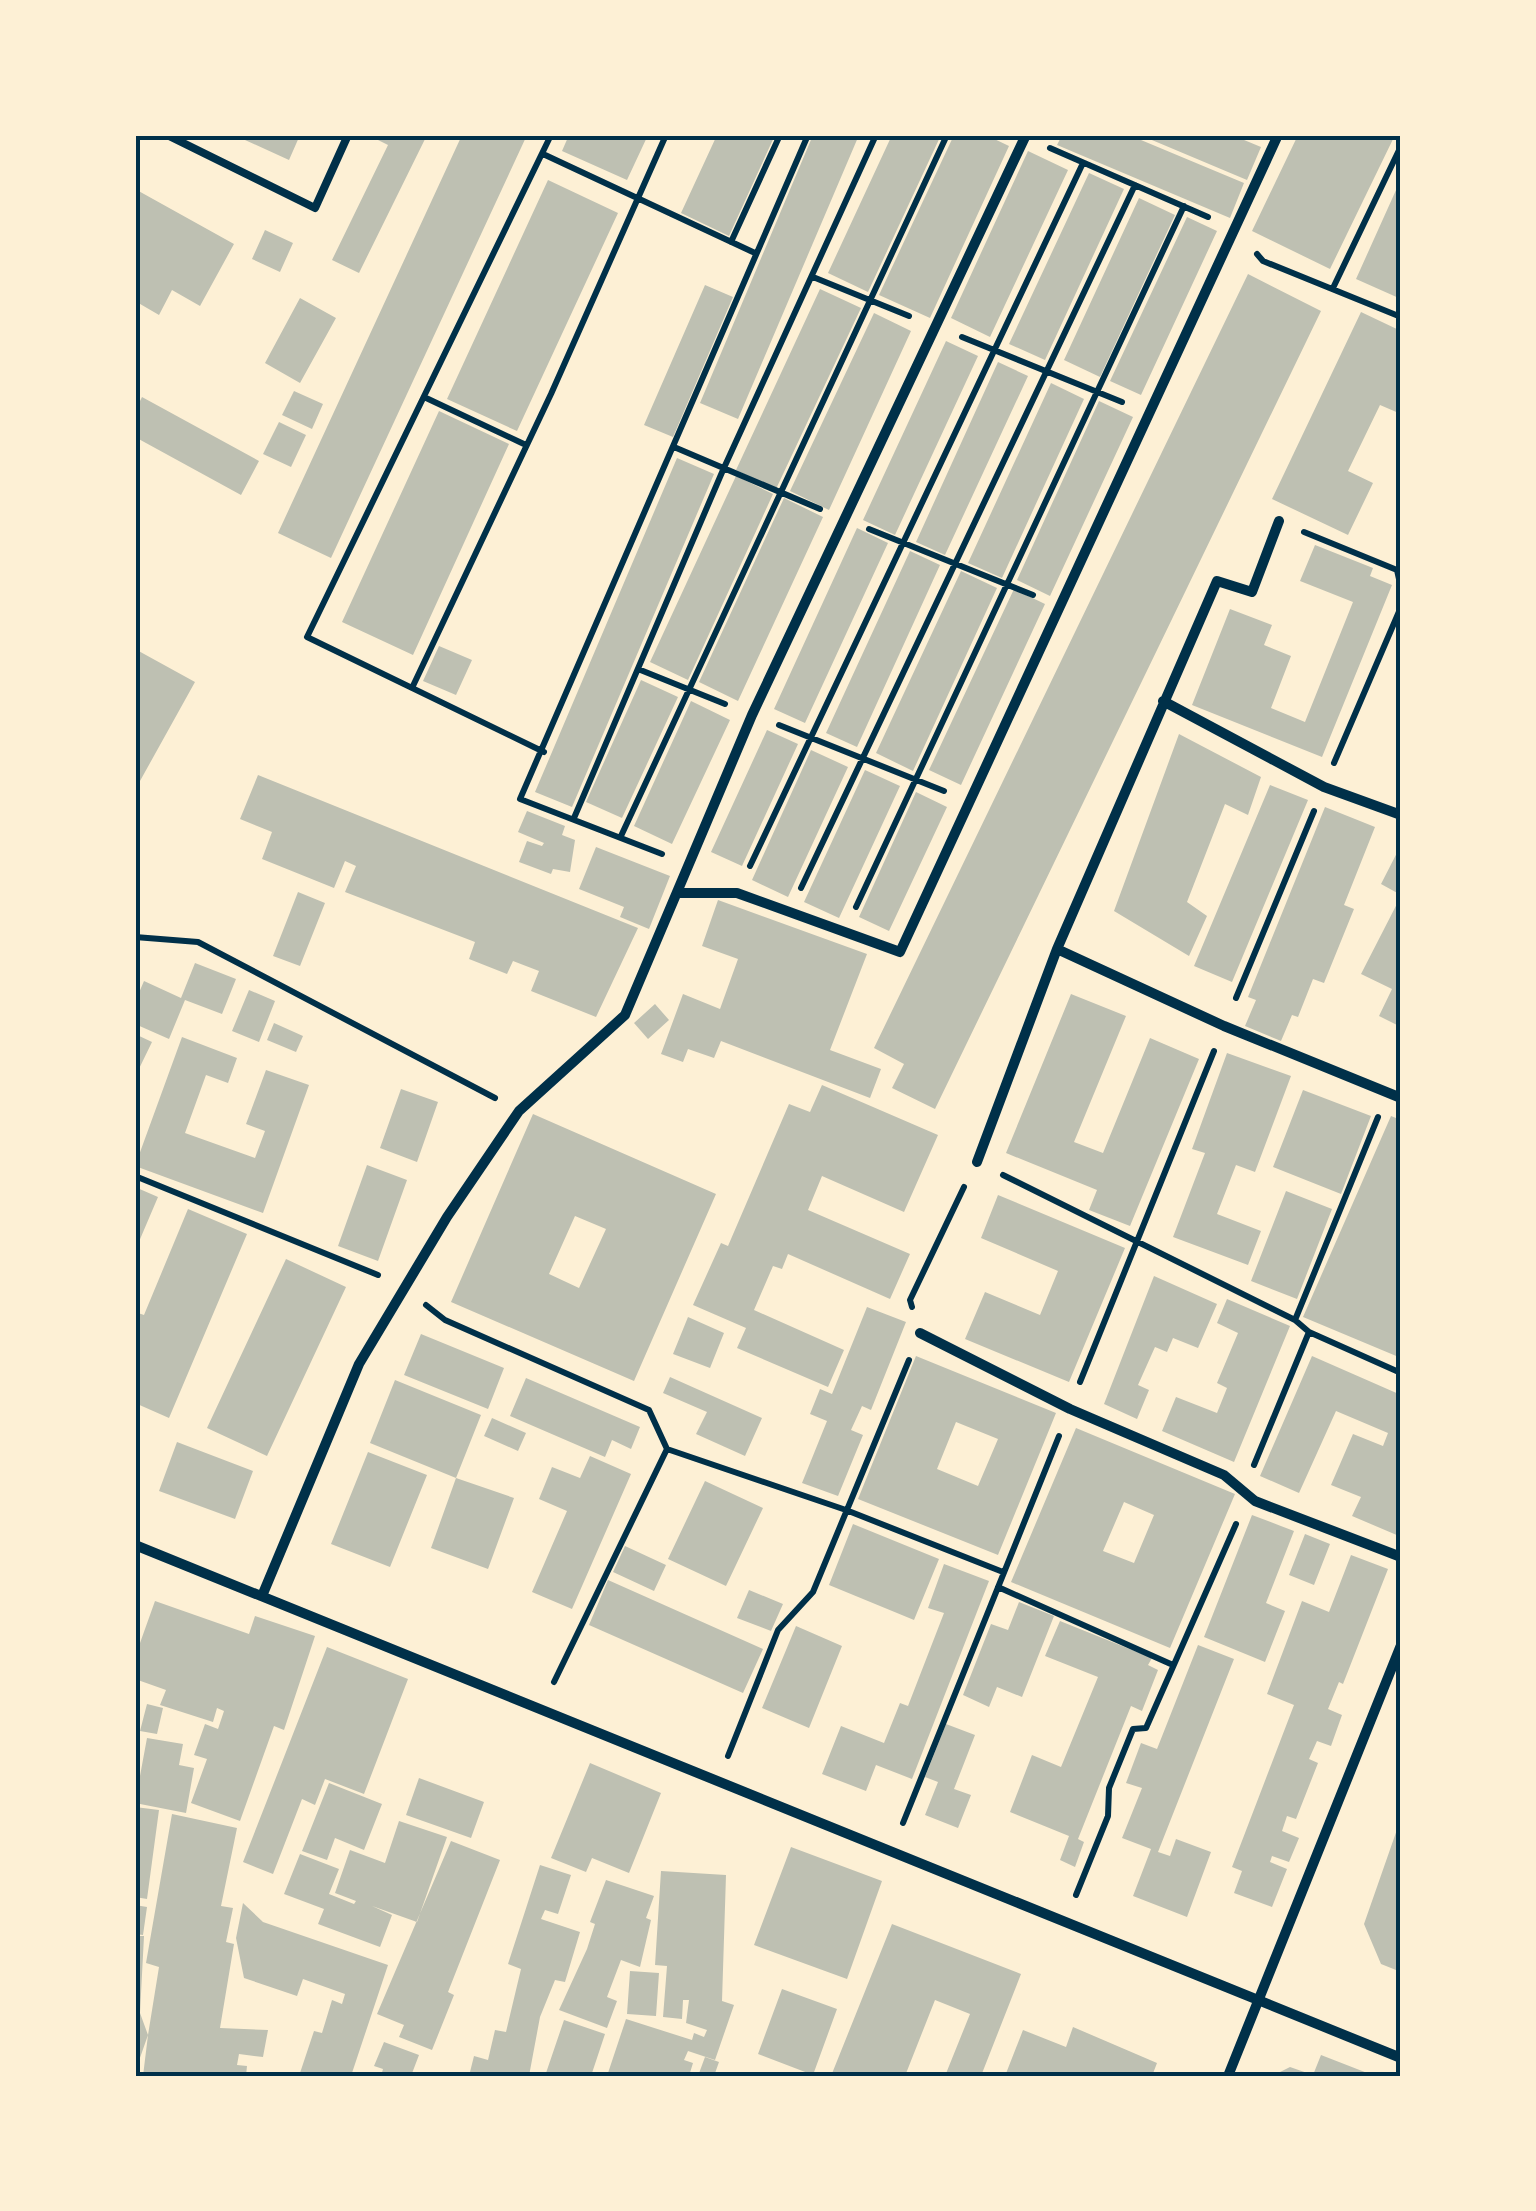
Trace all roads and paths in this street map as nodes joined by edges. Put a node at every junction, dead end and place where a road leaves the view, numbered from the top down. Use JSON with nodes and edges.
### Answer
{"nodes":[{"id":1,"x":167,"y":135,"type":"edge"},
{"id":2,"x":348,"y":135,"type":"edge"},
{"id":3,"x":550,"y":135,"type":"edge"},
{"id":4,"x":666,"y":135,"type":"edge"},
{"id":5,"x":780,"y":135,"type":"edge"},
{"id":6,"x":808,"y":135,"type":"edge"},
{"id":7,"x":876,"y":135,"type":"edge"},
{"id":8,"x":947,"y":135,"type":"edge"},
{"id":9,"x":1278,"y":135,"type":"edge"},
{"id":10,"x":1025,"y":137,"type":"edge"},
{"id":11,"x":1401,"y":146,"type":"edge"},
{"id":12,"x":543,"y":154,"type":"junction"},
{"id":13,"x":1083,"y":162,"type":"dead end"},
{"id":14,"x":1134,"y":185,"type":"dead end"},
{"id":15,"x":637,"y":200,"type":"junction"},
{"id":16,"x":1184,"y":206,"type":"dead end"},
{"id":17,"x":731,"y":242,"type":"junction"},
{"id":18,"x":755,"y":253,"type":"junction"},
{"id":19,"x":813,"y":276,"type":"junction"},
{"id":20,"x":1333,"y":288,"type":"dead end"},
{"id":21,"x":870,"y":300,"type":"junction"},
{"id":22,"x":936,"y":326,"type":"junction"},
{"id":23,"x":995,"y":350,"type":"junction"},
{"id":24,"x":1046,"y":371,"type":"junction"},
{"id":25,"x":1098,"y":392,"type":"junction"},
{"id":26,"x":424,"y":397,"type":"junction"},
{"id":27,"x":1152,"y":414,"type":"junction"},
{"id":28,"x":526,"y":445,"type":"junction"},
{"id":29,"x":1279,"y":521,"type":"joint"},
{"id":30,"x":1401,"y":561,"type":"edge"},
{"id":31,"x":1397,"y":570,"type":"junction"},
{"id":32,"x":1401,"y":588,"type":"edge"},
{"id":33,"x":1401,"y":608,"type":"edge"},
{"id":34,"x":638,"y":669,"type":"junction"},
{"id":35,"x":412,"y":688,"type":"junction"},
{"id":36,"x":690,"y":689,"type":"junction"},
{"id":37,"x":1164,"y":701,"type":"junction"},
{"id":38,"x":752,"y":715,"type":"junction"},
{"id":39,"x":810,"y":738,"type":"junction"},
{"id":40,"x":544,"y":752,"type":"junction"},
{"id":41,"x":862,"y":758,"type":"junction"},
{"id":42,"x":916,"y":779,"type":"junction"},
{"id":43,"x":1324,"y":787,"type":"junction"},
{"id":44,"x":970,"y":801,"type":"junction"},
{"id":45,"x":1401,"y":815,"type":"edge"},
{"id":46,"x":574,"y":818,"type":"junction"},
{"id":47,"x":622,"y":836,"type":"junction"},
{"id":48,"x":686,"y":865,"type":"junction"},
{"id":49,"x":677,"y":893,"type":"junction"},
{"id":50,"x":737,"y":893,"type":"junction"},
{"id":51,"x":790,"y":910,"type":"junction"},
{"id":52,"x":845,"y":929,"type":"junction"},
{"id":53,"x":135,"y":937,"type":"edge"},
{"id":54,"x":1058,"y":949,"type":"junction"},
{"id":55,"x":1224,"y":1026,"type":"junction"},
{"id":56,"x":1388,"y":1093,"type":"junction"},
{"id":57,"x":1401,"y":1098,"type":"edge"},
{"id":58,"x":520,"y":1111,"type":"junction"},
{"id":59,"x":977,"y":1162,"type":"junction"},
{"id":60,"x":135,"y":1176,"type":"edge"},
{"id":61,"x":1137,"y":1242,"type":"junction"},
{"id":62,"x":405,"y":1287,"type":"junction"},
{"id":63,"x":1295,"y":1320,"type":"junction"},
{"id":64,"x":1308,"y":1332,"type":"junction"},
{"id":65,"x":920,"y":1333,"type":"junction"},
{"id":66,"x":1401,"y":1373,"type":"edge"},
{"id":67,"x":1070,"y":1409,"type":"junction"},
{"id":68,"x":666,"y":1449,"type":"junction"},
{"id":69,"x":1244,"y":1491,"type":"junction"},
{"id":70,"x":846,"y":1510,"type":"junction"},
{"id":71,"x":135,"y":1544,"type":"edge"},
{"id":72,"x":1401,"y":1557,"type":"edge"},
{"id":73,"x":1003,"y":1572,"type":"junction"},
{"id":74,"x":998,"y":1586,"type":"junction"},
{"id":75,"x":262,"y":1596,"type":"junction"},
{"id":76,"x":1401,"y":1645,"type":"edge"},
{"id":77,"x":1173,"y":1665,"type":"junction"},
{"id":78,"x":542,"y":1709,"type":"junction"},
{"id":79,"x":718,"y":1780,"type":"junction"},
{"id":80,"x":892,"y":1850,"type":"junction"},
{"id":81,"x":1066,"y":1921,"type":"junction"},
{"id":82,"x":1259,"y":1998,"type":"junction"},
{"id":83,"x":1401,"y":2058,"type":"edge"},
{"id":84,"x":1228,"y":2076,"type":"edge"}],
"edges":[{"from":1,"to":2,"type":"lane"},
{"from":3,"to":12,"type":"path"},
{"from":4,"to":15,"type":"path"},
{"from":5,"to":17,"type":"path"},
{"from":6,"to":18,"type":"path"},
{"from":7,"to":19,"type":"path"},
{"from":8,"to":21,"type":"path"},
{"from":9,"to":27,"type":"street"},
{"from":10,"to":22,"type":"street"},
{"from":11,"to":20,"type":"path"},
{"from":12,"to":15,"type":"path"},
{"from":12,"to":26,"type":"path"},
{"from":13,"to":23,"type":"path"},
{"from":14,"to":24,"type":"path"},
{"from":15,"to":17,"type":"path"},
{"from":15,"to":28,"type":"path"},
{"from":16,"to":25,"type":"path"},
{"from":17,"to":18,"type":"path"},
{"from":18,"to":40,"type":"path"},
{"from":19,"to":21,"type":"path"},
{"from":19,"to":34,"type":"path"},
{"from":21,"to":22,"type":"path"},
{"from":21,"to":36,"type":"path"},
{"from":22,"to":23,"type":"path"},
{"from":22,"to":38,"type":"street"},
{"from":23,"to":24,"type":"path"},
{"from":23,"to":39,"type":"path"},
{"from":24,"to":25,"type":"path"},
{"from":24,"to":41,"type":"path"},
{"from":25,"to":27,"type":"path"},
{"from":25,"to":42,"type":"path"},
{"from":26,"to":28,"type":"path"},
{"from":26,"to":35,"type":"path"},
{"from":27,"to":44,"type":"street"},
{"from":28,"to":35,"type":"path"},
{"from":29,"to":31,"type":"path"},
{"from":29,"to":37,"type":"street"},
{"from":30,"to":31,"type":"path"},
{"from":31,"to":32,"type":"path"},
{"from":33,"to":43,"type":"path"},
{"from":34,"to":36,"type":"path"},
{"from":34,"to":46,"type":"path"},
{"from":35,"to":40,"type":"path"},
{"from":36,"to":38,"type":"path"},
{"from":36,"to":47,"type":"path"},
{"from":37,"to":43,"type":"street"},
{"from":37,"to":54,"type":"street"},
{"from":38,"to":39,"type":"path"},
{"from":38,"to":48,"type":"street"},
{"from":39,"to":41,"type":"path"},
{"from":39,"to":50,"type":"path"},
{"from":40,"to":46,"type":"path"},
{"from":41,"to":42,"type":"path"},
{"from":41,"to":51,"type":"path"},
{"from":42,"to":44,"type":"path"},
{"from":42,"to":52,"type":"path"},
{"from":43,"to":45,"type":"street"},
{"from":43,"to":55,"type":"path"},
{"from":44,"to":52,"type":"street"},
{"from":46,"to":47,"type":"path"},
{"from":47,"to":48,"type":"path"},
{"from":48,"to":49,"type":"street"},
{"from":49,"to":50,"type":"street"},
{"from":49,"to":58,"type":"street"},
{"from":50,"to":51,"type":"street"},
{"from":51,"to":52,"type":"street"},
{"from":53,"to":58,"type":"path"},
{"from":54,"to":55,"type":"street"},
{"from":54,"to":59,"type":"street"},
{"from":55,"to":56,"type":"street"},
{"from":55,"to":61,"type":"path"},
{"from":56,"to":57,"type":"street"},
{"from":56,"to":63,"type":"path"},
{"from":58,"to":62,"type":"street"},
{"from":59,"to":61,"type":"path"},
{"from":59,"to":65,"type":"path"},
{"from":60,"to":62,"type":"path"},
{"from":61,"to":63,"type":"path"},
{"from":61,"to":67,"type":"path"},
{"from":62,"to":68,"type":"path"},
{"from":62,"to":75,"type":"street"},
{"from":63,"to":64,"type":"path"},
{"from":64,"to":66,"type":"path"},
{"from":64,"to":69,"type":"path"},
{"from":65,"to":67,"type":"street"},
{"from":65,"to":70,"type":"path"},
{"from":67,"to":69,"type":"street"},
{"from":67,"to":73,"type":"path"},
{"from":68,"to":70,"type":"path"},
{"from":68,"to":78,"type":"path"},
{"from":69,"to":72,"type":"street"},
{"from":69,"to":77,"type":"path"},
{"from":70,"to":73,"type":"path"},
{"from":70,"to":79,"type":"path"},
{"from":71,"to":75,"type":"street"},
{"from":73,"to":74,"type":"path"},
{"from":74,"to":77,"type":"path"},
{"from":74,"to":80,"type":"path"},
{"from":75,"to":78,"type":"street"},
{"from":76,"to":82,"type":"street"},
{"from":77,"to":81,"type":"path"},
{"from":78,"to":79,"type":"street"},
{"from":79,"to":80,"type":"street"},
{"from":80,"to":81,"type":"street"},
{"from":81,"to":82,"type":"street"},
{"from":82,"to":83,"type":"street"},
{"from":82,"to":84,"type":"street"}]}
